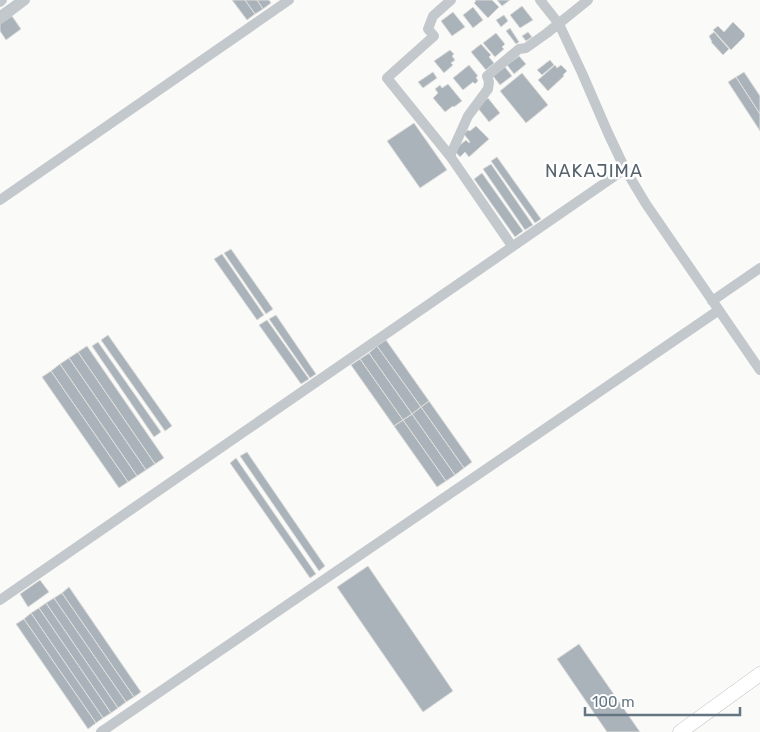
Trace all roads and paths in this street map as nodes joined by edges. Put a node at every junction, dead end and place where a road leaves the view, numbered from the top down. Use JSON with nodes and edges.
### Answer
{"nodes":[{"id":1,"x":25,"y":0,"type":"edge"},
{"id":2,"x":289,"y":0,"type":"edge"},
{"id":3,"x":451,"y":0,"type":"edge"},
{"id":4,"x":540,"y":0,"type":"edge"},
{"id":5,"x":588,"y":0,"type":"edge"},
{"id":6,"x":0,"y":19,"type":"edge"},
{"id":7,"x":559,"y":24,"type":"junction"},
{"id":8,"x":450,"y":156,"type":"junction"},
{"id":9,"x":625,"y":170,"type":"junction"},
{"id":10,"x":0,"y":200,"type":"edge"},
{"id":11,"x":512,"y":246,"type":"junction"},
{"id":12,"x":760,"y":268,"type":"edge"},
{"id":13,"x":712,"y":301,"type":"junction"},
{"id":14,"x":718,"y":310,"type":"junction"},
{"id":15,"x":760,"y":370,"type":"edge"},
{"id":16,"x":0,"y":600,"type":"edge"},
{"id":17,"x":760,"y":674,"type":"edge"},
{"id":18,"x":101,"y":732,"type":"edge"},
{"id":19,"x":680,"y":732,"type":"edge"}],
"edges":[{"from":1,"to":6,"type":"street"},
{"from":2,"to":10,"type":"street"},
{"from":3,"to":8,"type":"street"},
{"from":4,"to":7,"type":"street"},
{"from":5,"to":7,"type":"street"},
{"from":7,"to":8,"type":"street"},
{"from":7,"to":9,"type":"street"},
{"from":8,"to":11,"type":"street"},
{"from":9,"to":11,"type":"street"},
{"from":9,"to":13,"type":"street"},
{"from":11,"to":16,"type":"street"},
{"from":12,"to":13,"type":"street"},
{"from":13,"to":14,"type":"street"},
{"from":14,"to":15,"type":"street"},
{"from":14,"to":18,"type":"street"},
{"from":17,"to":19,"type":"main road"}]}
